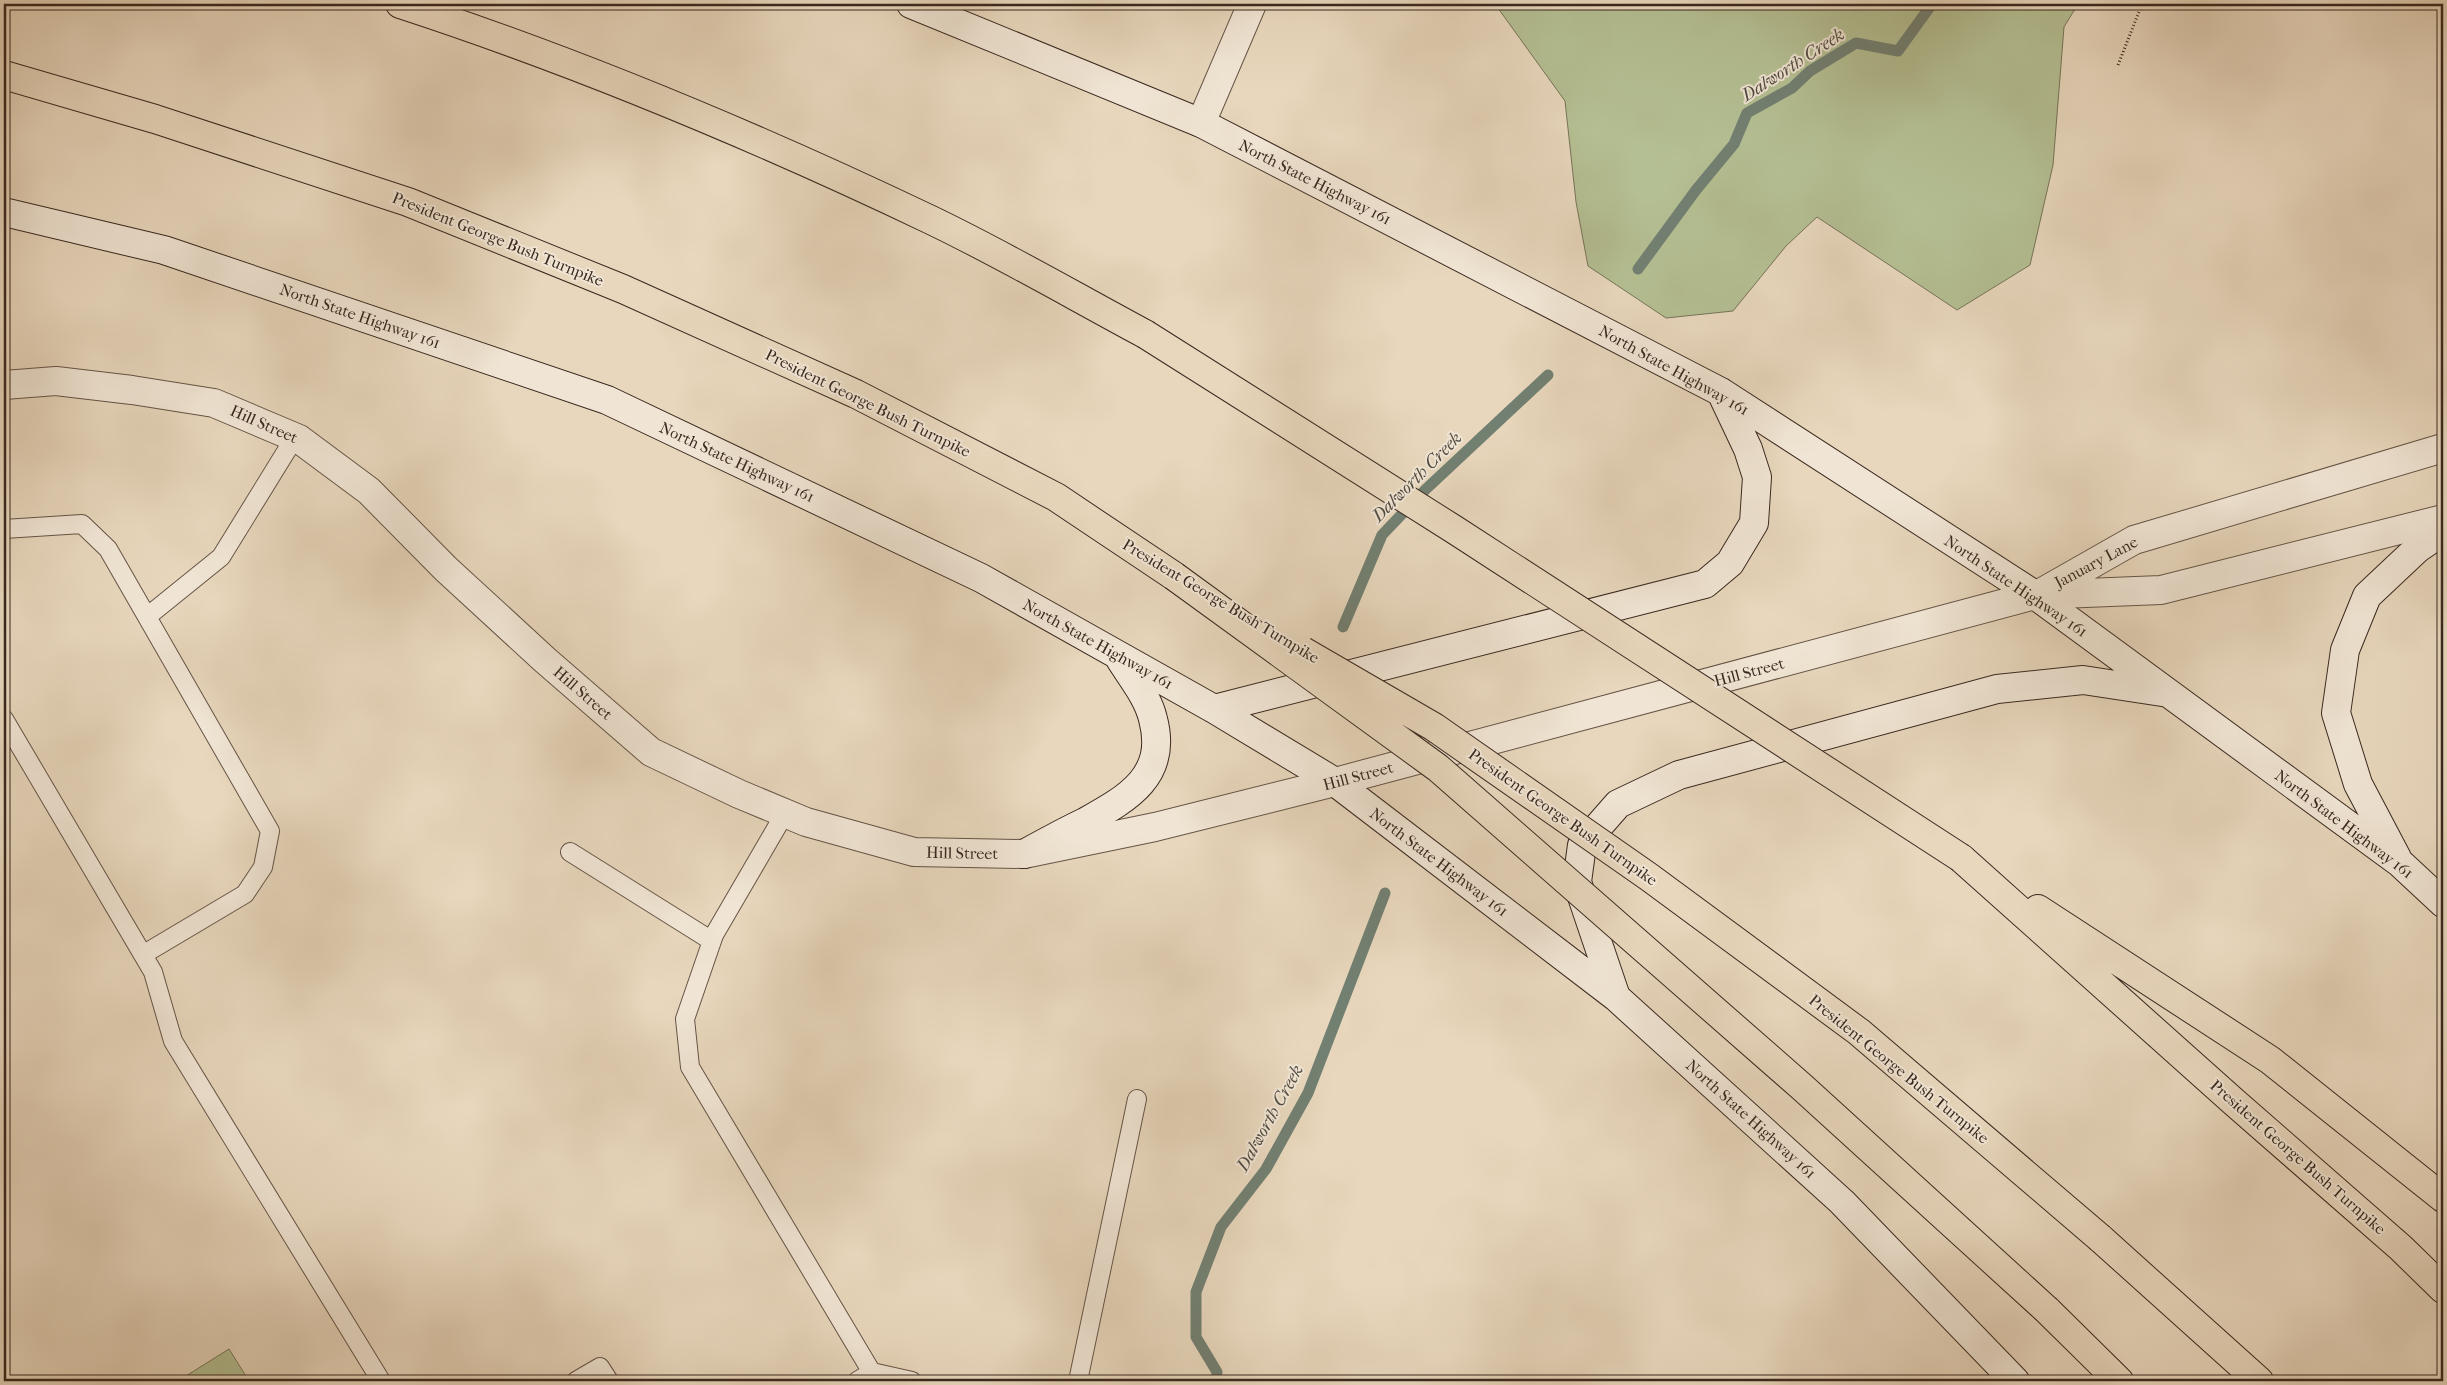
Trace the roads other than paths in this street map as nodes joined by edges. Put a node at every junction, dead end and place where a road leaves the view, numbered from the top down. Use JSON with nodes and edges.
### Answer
{"nodes":[{"id":1,"x":400,"y":4,"type":"edge"},
{"id":2,"x":911,"y":4,"type":"edge"},
{"id":3,"x":1252,"y":4,"type":"edge"},
{"id":4,"x":4,"y":75,"type":"edge"},
{"id":5,"x":1201,"y":123,"type":"junction"},
{"id":6,"x":4,"y":212,"type":"edge"},
{"id":7,"x":4,"y":385,"type":"edge"},
{"id":8,"x":1721,"y":392,"type":"junction"},
{"id":9,"x":295,"y":437,"type":"junction"},
{"id":10,"x":2443,"y":448,"type":"edge"},
{"id":11,"x":2443,"y":519,"type":"edge"},
{"id":12,"x":4,"y":529,"type":"edge"},
{"id":13,"x":2443,"y":531,"type":"edge"},
{"id":14,"x":1174,"y":576,"type":"junction"},
{"id":15,"x":2035,"y":596,"type":"junction"},
{"id":16,"x":148,"y":616,"type":"junction"},
{"id":17,"x":1119,"y":657,"type":"junction"},
{"id":18,"x":2166,"y":693,"type":"junction"},
{"id":19,"x":1214,"y":709,"type":"junction"},
{"id":20,"x":4,"y":719,"type":"edge"},
{"id":21,"x":1336,"y":782,"type":"junction"},
{"id":22,"x":785,"y":813,"type":"junction"},
{"id":23,"x":570,"y":852,"type":"dead end"},
{"id":24,"x":1024,"y":854,"type":"junction"},
{"id":25,"x":1961,"y":858,"type":"junction"},
{"id":26,"x":2400,"y":863,"type":"junction"},
{"id":27,"x":2443,"y":903,"type":"edge"},
{"id":28,"x":712,"y":941,"type":"junction"},
{"id":29,"x":144,"y":954,"type":"junction"},
{"id":30,"x":1616,"y":997,"type":"junction"},
{"id":31,"x":1137,"y":1099,"type":"dead end"},
{"id":32,"x":2443,"y":1198,"type":"edge"},
{"id":33,"x":2443,"y":1289,"type":"edge"},
{"id":34,"x":869,"y":1378,"type":"edge"},
{"id":35,"x":381,"y":1381,"type":"edge"},
{"id":36,"x":576,"y":1381,"type":"edge"},
{"id":37,"x":609,"y":1381,"type":"edge"},
{"id":38,"x":912,"y":1381,"type":"edge"},
{"id":39,"x":1078,"y":1381,"type":"edge"},
{"id":40,"x":2015,"y":1381,"type":"edge"},
{"id":41,"x":2118,"y":1381,"type":"edge"},
{"id":42,"x":2258,"y":1381,"type":"edge"}],
"edges":[{"from":1,"to":25,"type":"highway","name":"President George Bush Turnpike","bridge":true},
{"from":2,"to":5,"type":"main road","name":"North State Highway 161"},
{"from":3,"to":5,"type":"main road"},
{"from":4,"to":14,"type":"highway","name":"President George Bush Turnpike"},
{"from":5,"to":8,"type":"main road","name":"North State Highway 161"},
{"from":6,"to":17,"type":"main road","name":"North State Highway 161"},
{"from":7,"to":9,"type":"main road","name":"Hill Street"},
{"from":8,"to":15,"type":"main road","name":"North State Highway 161"},
{"from":8,"to":19,"type":"main road"},
{"from":9,"to":16,"type":"lane"},
{"from":9,"to":22,"type":"main road","name":"Hill Street"},
{"from":10,"to":15,"type":"main road","name":"January Lane"},
{"from":11,"to":15,"type":"main road","name":"January Lane"},
{"from":12,"to":16,"type":"lane"},
{"from":13,"to":26,"type":"main road"},
{"from":14,"to":41,"type":"highway","bridge":true},
{"from":14,"to":42,"type":"highway","name":"President George Bush Turnpike","bridge":true},
{"from":15,"to":18,"type":"main road","name":"North State Highway 161"},
{"from":15,"to":21,"type":"main road","name":"Hill Street"},
{"from":16,"to":29,"type":"lane"},
{"from":17,"to":19,"type":"main road","name":"North State Highway 161"},
{"from":17,"to":24,"type":"main road"},
{"from":18,"to":26,"type":"main road","name":"North State Highway 161"},
{"from":18,"to":30,"type":"main road"},
{"from":19,"to":21,"type":"main road","name":"North State Highway 161"},
{"from":20,"to":29,"type":"lane"},
{"from":21,"to":24,"type":"main road","name":"Hill Street"},
{"from":21,"to":30,"type":"main road","name":"North State Highway 161"},
{"from":22,"to":24,"type":"main road","name":"Hill Street"},
{"from":22,"to":28,"type":"lane"},
{"from":23,"to":28,"type":"lane"},
{"from":25,"to":32,"type":"highway"},
{"from":25,"to":33,"type":"highway","name":"President George Bush Turnpike"},
{"from":26,"to":27,"type":"main road","name":"North State Highway 161"},
{"from":28,"to":34,"type":"lane"},
{"from":29,"to":35,"type":"lane"},
{"from":30,"to":40,"type":"main road","name":"North State Highway 161"},
{"from":31,"to":39,"type":"lane"},
{"from":34,"to":38,"type":"lane"},
{"from":36,"to":37,"type":"lane"}]}
